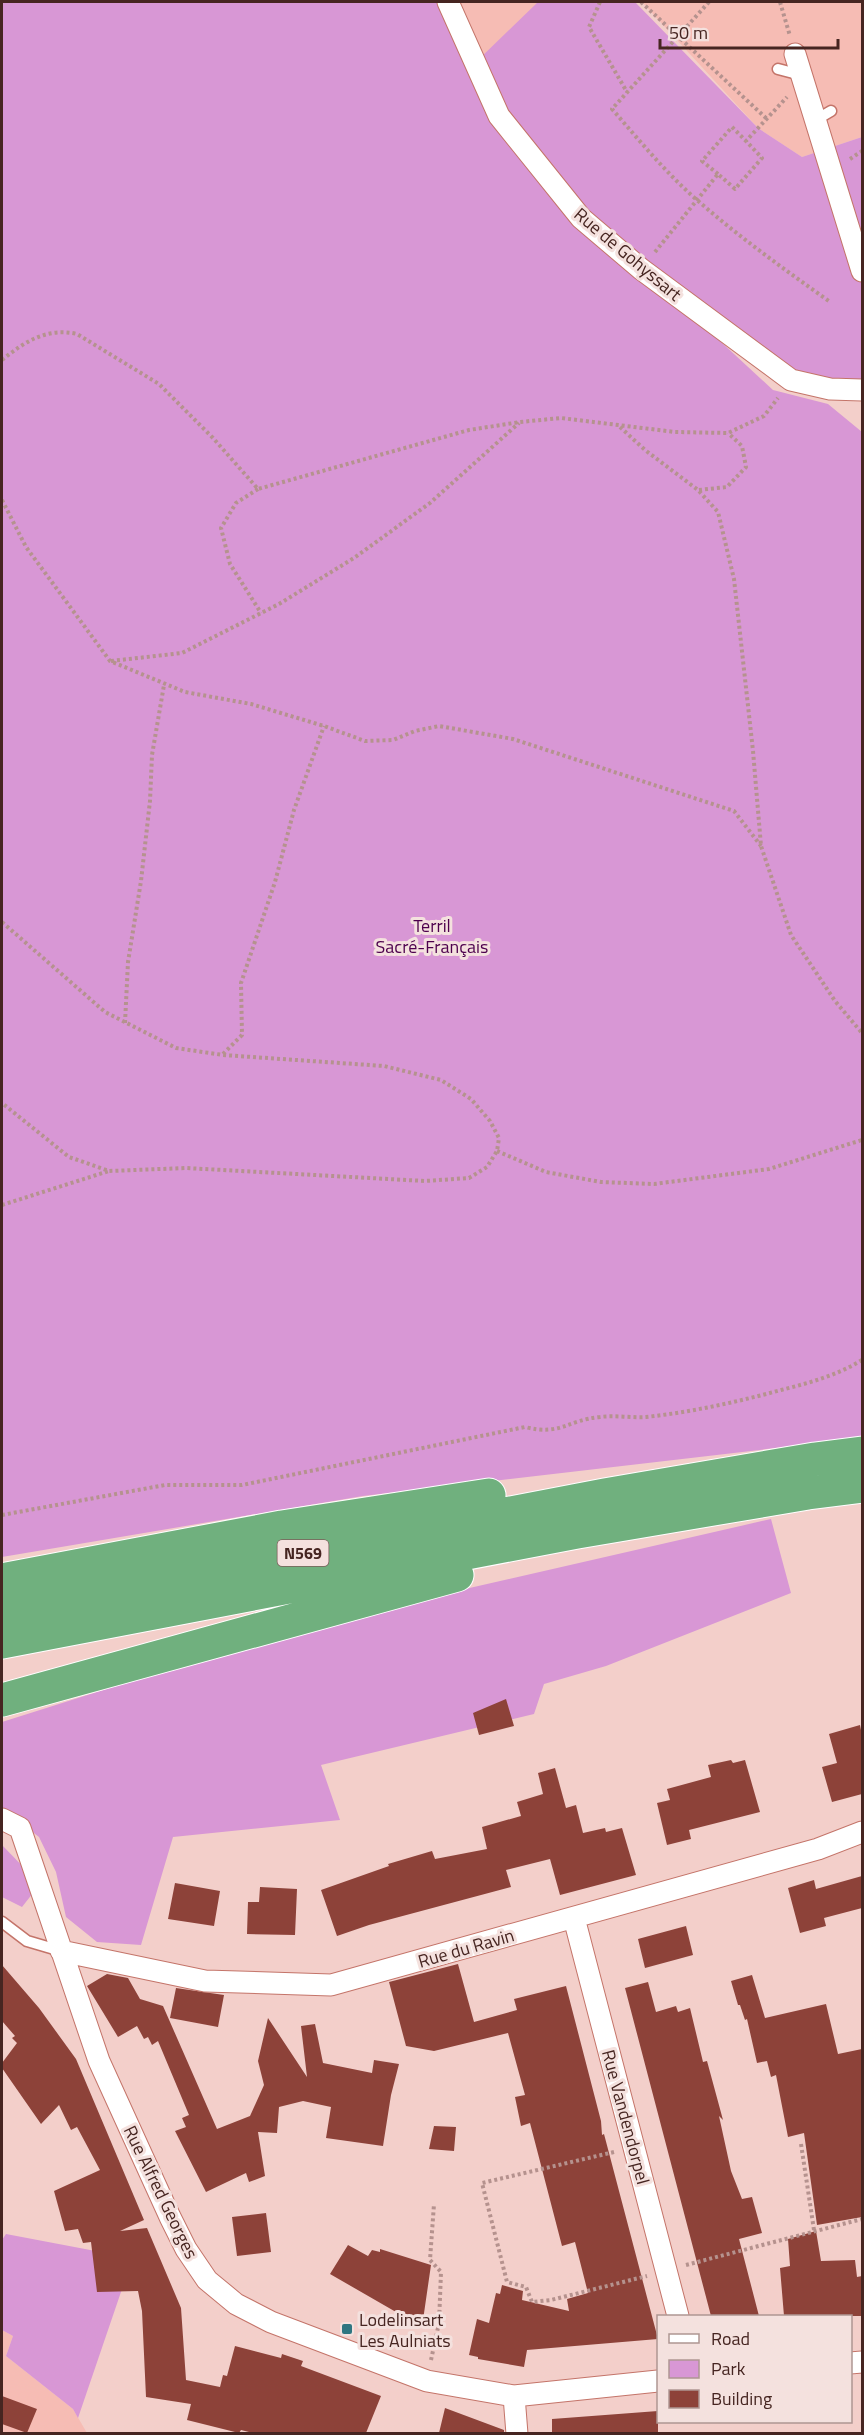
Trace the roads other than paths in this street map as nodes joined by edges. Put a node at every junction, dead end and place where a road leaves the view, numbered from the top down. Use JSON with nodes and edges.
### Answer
{"nodes":[{"id":1,"x":448,"y":2,"type":"edge"},
{"id":2,"x":795,"y":54,"type":"road end"},
{"id":3,"x":778,"y":69,"type":"dead end"},
{"id":4,"x":801,"y":78,"type":"junction"},
{"id":5,"x":862,"y":271,"type":"edge"},
{"id":6,"x":862,"y":390,"type":"edge"},
{"id":7,"x":862,"y":1453,"type":"edge"},
{"id":8,"x":862,"y":1486,"type":"edge"},
{"id":9,"x":604,"y":1495,"type":"junction"},
{"id":10,"x":577,"y":1532,"type":"junction"},
{"id":11,"x":2,"y":1580,"type":"edge"},
{"id":12,"x":2,"y":1610,"type":"edge"},
{"id":13,"x":2,"y":1642,"type":"edge"},
{"id":14,"x":2,"y":1700,"type":"edge"},
{"id":15,"x":2,"y":1820,"type":"edge"},
{"id":16,"x":862,"y":1832,"type":"edge"},
{"id":17,"x":574,"y":1918,"type":"junction"},
{"id":18,"x":2,"y":1922,"type":"edge"},
{"id":19,"x":61,"y":1951,"type":"junction"},
{"id":20,"x":678,"y":2315,"type":"edge"},
{"id":21,"x":657,"y":2381,"type":"edge"},
{"id":22,"x":514,"y":2396,"type":"junction"},
{"id":23,"x":517,"y":2433,"type":"edge"}],
"edges":[{"from":1,"to":6,"type":"street","name":"Rue de Gohyssart"},
{"from":2,"to":4,"type":"street"},
{"from":3,"to":4,"type":"lane"},
{"from":4,"to":5,"type":"street"},
{"from":7,"to":9,"type":"highway","number":"N569"},
{"from":8,"to":10,"type":"highway","number":"N569"},
{"from":9,"to":11,"type":"highway"},
{"from":9,"to":12,"type":"highway","number":"N569"},
{"from":10,"to":13,"type":"highway","number":"N569"},
{"from":10,"to":14,"type":"highway"},
{"from":15,"to":19,"type":"street","name":"Rue Alfred Georges"},
{"from":16,"to":17,"type":"street","name":"Rue du Ravin"},
{"from":17,"to":19,"type":"street","name":"Rue du Ravin"},
{"from":17,"to":20,"type":"street","name":"Rue Vandendorpel"},
{"from":18,"to":19,"type":"lane"},
{"from":19,"to":22,"type":"street","name":"Rue Alfred Georges"},
{"from":21,"to":22,"type":"street","name":"Rue Alfred Georges"},
{"from":22,"to":23,"type":"street"}]}
